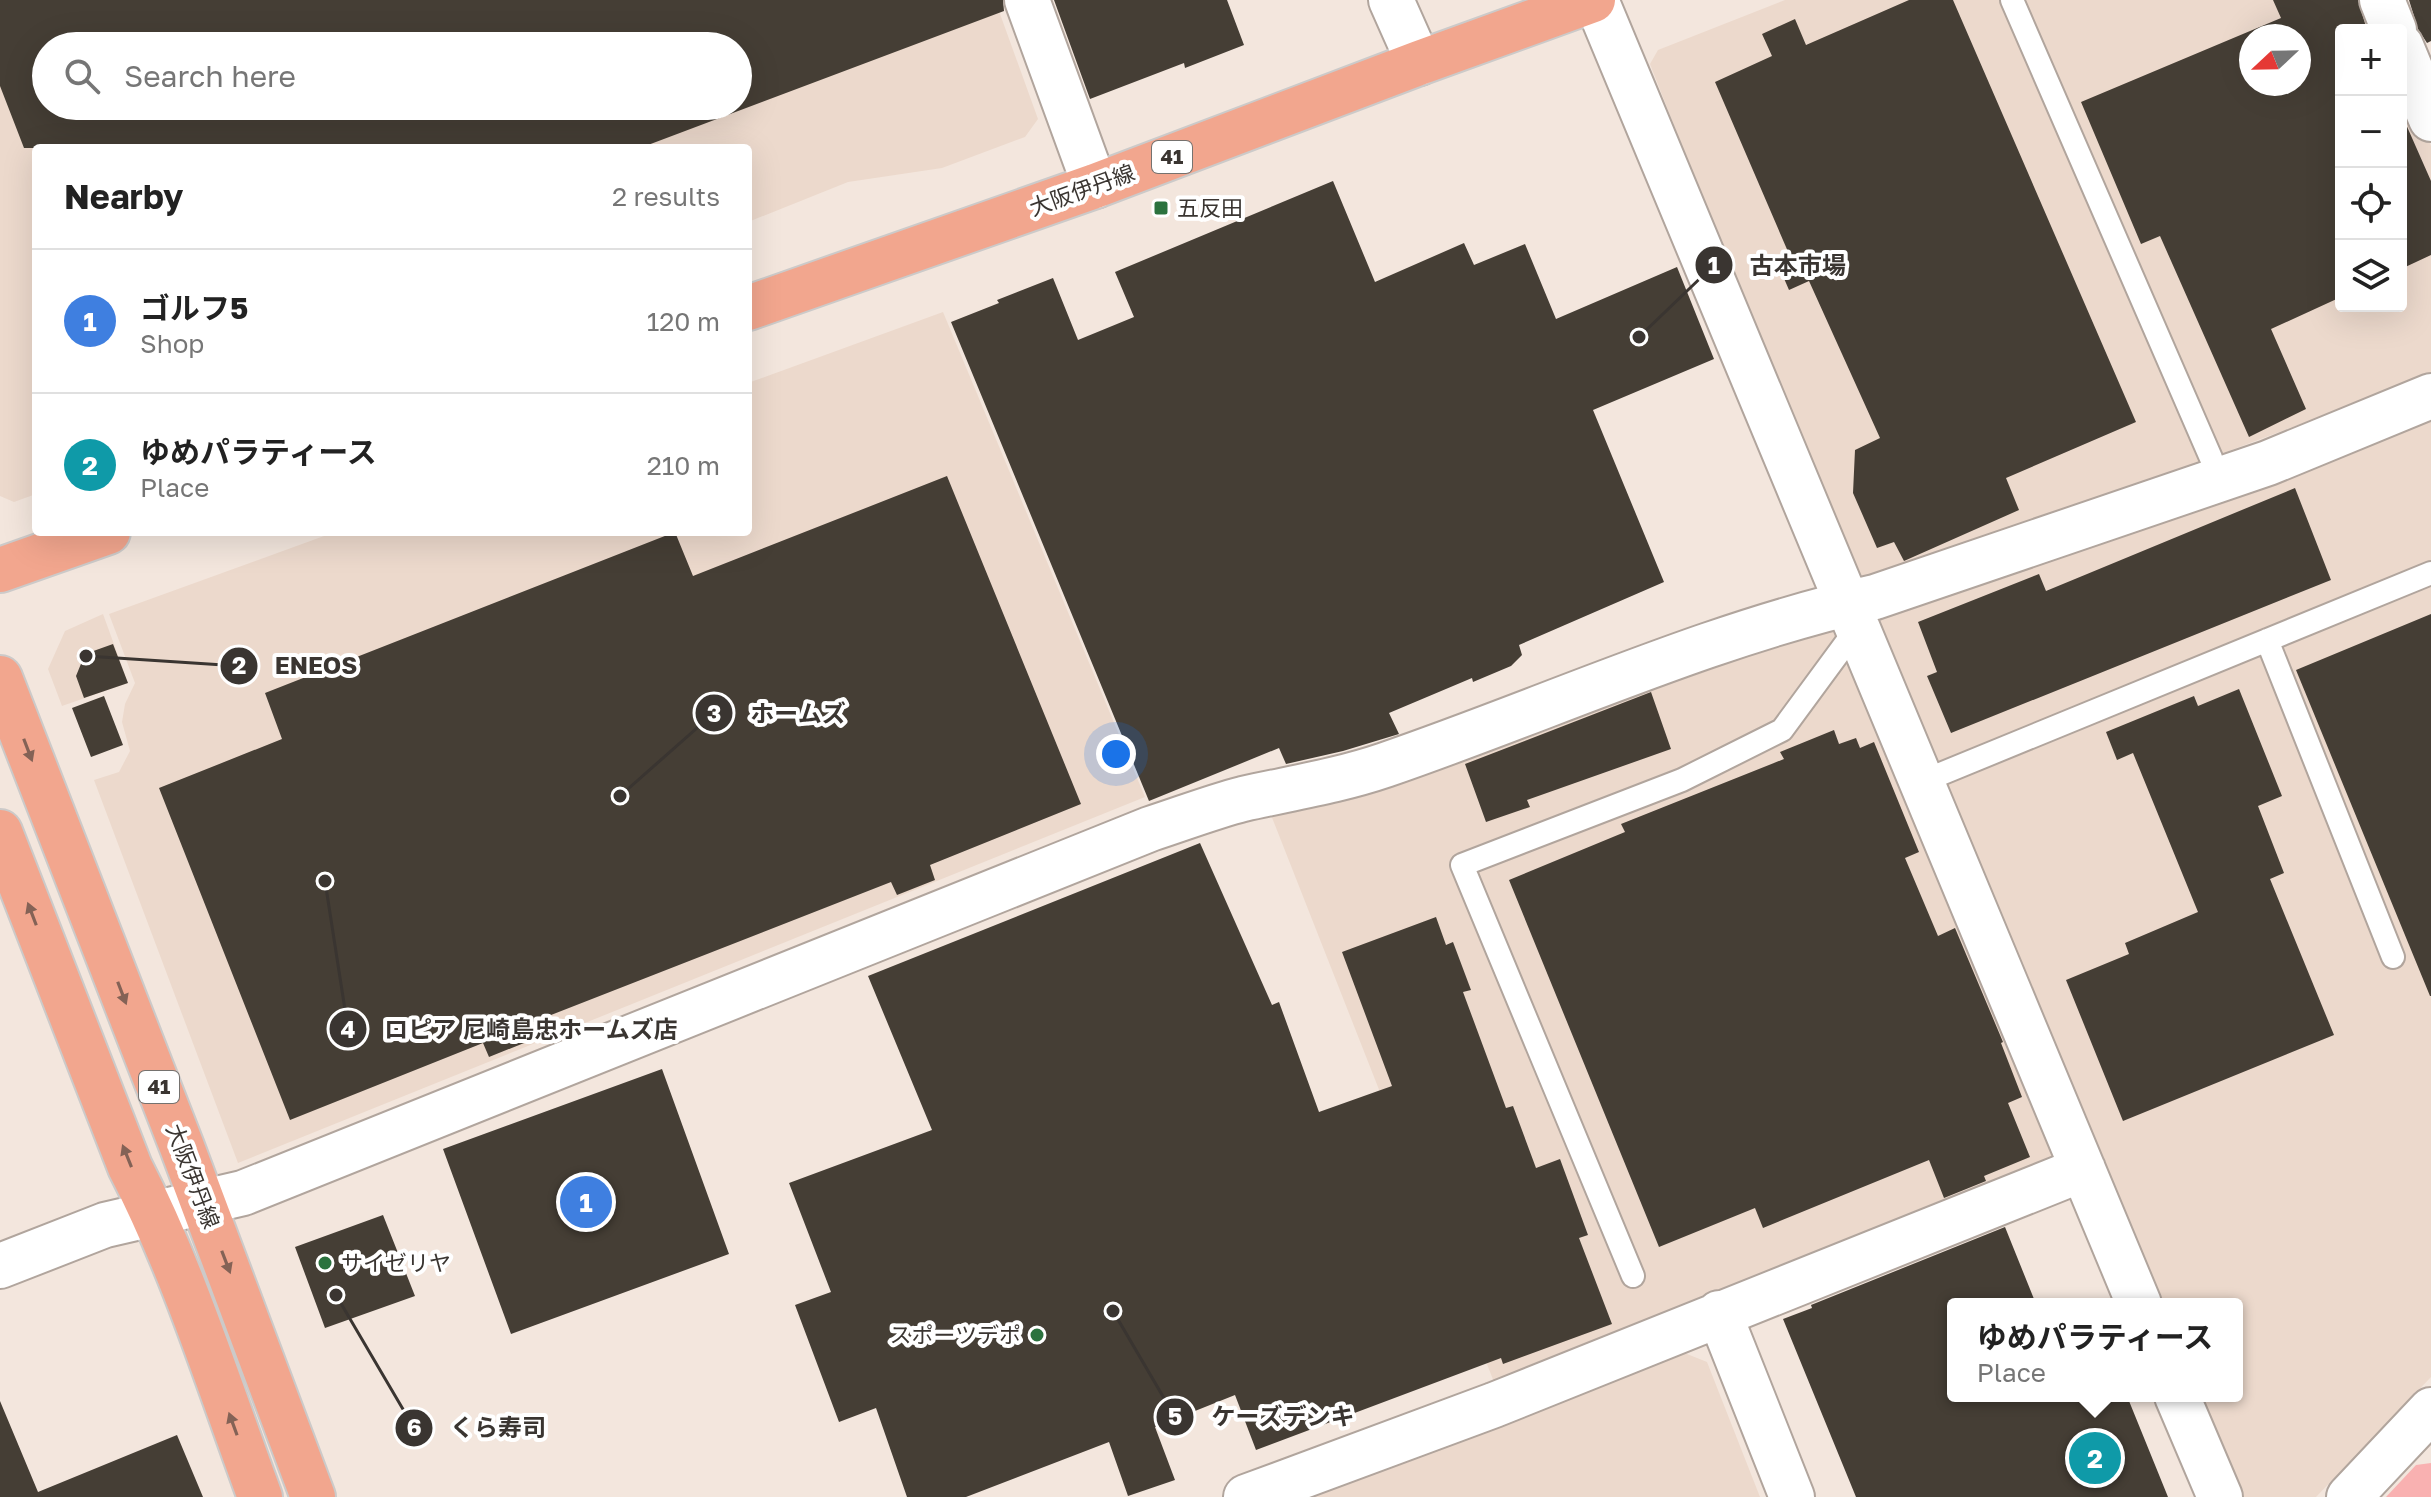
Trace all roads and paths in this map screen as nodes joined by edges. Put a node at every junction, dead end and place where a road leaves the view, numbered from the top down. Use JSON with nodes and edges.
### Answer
{"nodes":[{"id":1,"x":1027,"y":0,"type":"edge"},
{"id":2,"x":1391,"y":0,"type":"edge"},
{"id":3,"x":1594,"y":0,"type":"edge"},
{"id":4,"x":2012,"y":0,"type":"edge"},
{"id":5,"x":2382,"y":0,"type":"edge"},
{"id":6,"x":2409,"y":50,"type":"edge"},
{"id":7,"x":1419,"y":63,"type":"junction"},
{"id":8,"x":2431,"y":119,"type":"edge"},
{"id":9,"x":1095,"y":186,"type":"junction"},
{"id":10,"x":752,"y":307,"type":"edge"},
{"id":11,"x":2431,"y":396,"type":"edge"},
{"id":12,"x":2218,"y":480,"type":"junction"},
{"id":13,"x":97,"y":536,"type":"edge"},
{"id":14,"x":0,"y":570,"type":"edge"},
{"id":15,"x":2431,"y":573,"type":"edge"},
{"id":16,"x":1852,"y":615,"type":"junction"},
{"id":17,"x":2267,"y":640,"type":"junction"},
{"id":18,"x":0,"y":678,"type":"edge"},
{"id":19,"x":1921,"y":782,"type":"junction"},
{"id":20,"x":0,"y":832,"type":"edge"},
{"id":21,"x":2393,"y":957,"type":"dead end"},
{"id":22,"x":2083,"y":1169,"type":"junction"},
{"id":23,"x":203,"y":1203,"type":"junction"},
{"id":24,"x":154,"y":1212,"type":"junction"},
{"id":25,"x":0,"y":1266,"type":"edge"},
{"id":26,"x":1633,"y":1276,"type":"dead end"},
{"id":27,"x":2137,"y":1298,"type":"edge"},
{"id":28,"x":1719,"y":1313,"type":"junction"},
{"id":29,"x":2180,"y":1402,"type":"edge"},
{"id":30,"x":2426,"y":1424,"type":"edge"},
{"id":31,"x":260,"y":1497,"type":"edge"},
{"id":32,"x":313,"y":1497,"type":"edge"},
{"id":33,"x":1246,"y":1497,"type":"edge"},
{"id":34,"x":1792,"y":1497,"type":"edge"},
{"id":35,"x":2220,"y":1497,"type":"edge"},
{"id":36,"x":2349,"y":1497,"type":"edge"}],
"edges":[{"from":1,"to":9,"type":"street"},
{"from":2,"to":7,"type":"street"},
{"from":3,"to":7,"type":"main road","name":"大阪伊丹線","number":"41"},
{"from":3,"to":16,"type":"street"},
{"from":4,"to":12,"type":"lane"},
{"from":5,"to":6,"type":"street"},
{"from":6,"to":8,"type":"street"},
{"from":7,"to":9,"type":"main road","name":"大阪伊丹線","number":"41"},
{"from":9,"to":10,"type":"main road","name":"大阪伊丹線","number":"41"},
{"from":11,"to":12,"type":"street"},
{"from":12,"to":16,"type":"street"},
{"from":13,"to":14,"type":"main road"},
{"from":15,"to":17,"type":"lane"},
{"from":16,"to":19,"type":"street"},
{"from":16,"to":23,"type":"street"},
{"from":16,"to":26,"type":"lane"},
{"from":17,"to":19,"type":"lane"},
{"from":17,"to":21,"type":"lane"},
{"from":18,"to":23,"type":"main road","name":"大阪伊丹線","number":"41","one_way":true},
{"from":19,"to":22,"type":"street"},
{"from":24,"to":20,"type":"main road","number":"41","one_way":true},
{"from":22,"to":27,"type":"street"},
{"from":22,"to":28,"type":"street"},
{"from":23,"to":24,"type":"street"},
{"from":23,"to":32,"type":"main road","name":"大阪伊丹線","number":"41","one_way":true},
{"from":24,"to":25,"type":"street"},
{"from":31,"to":24,"type":"main road","number":"41","one_way":true},
{"from":28,"to":33,"type":"street"},
{"from":28,"to":34,"type":"street"},
{"from":29,"to":35,"type":"street"},
{"from":30,"to":36,"type":"street"}]}
